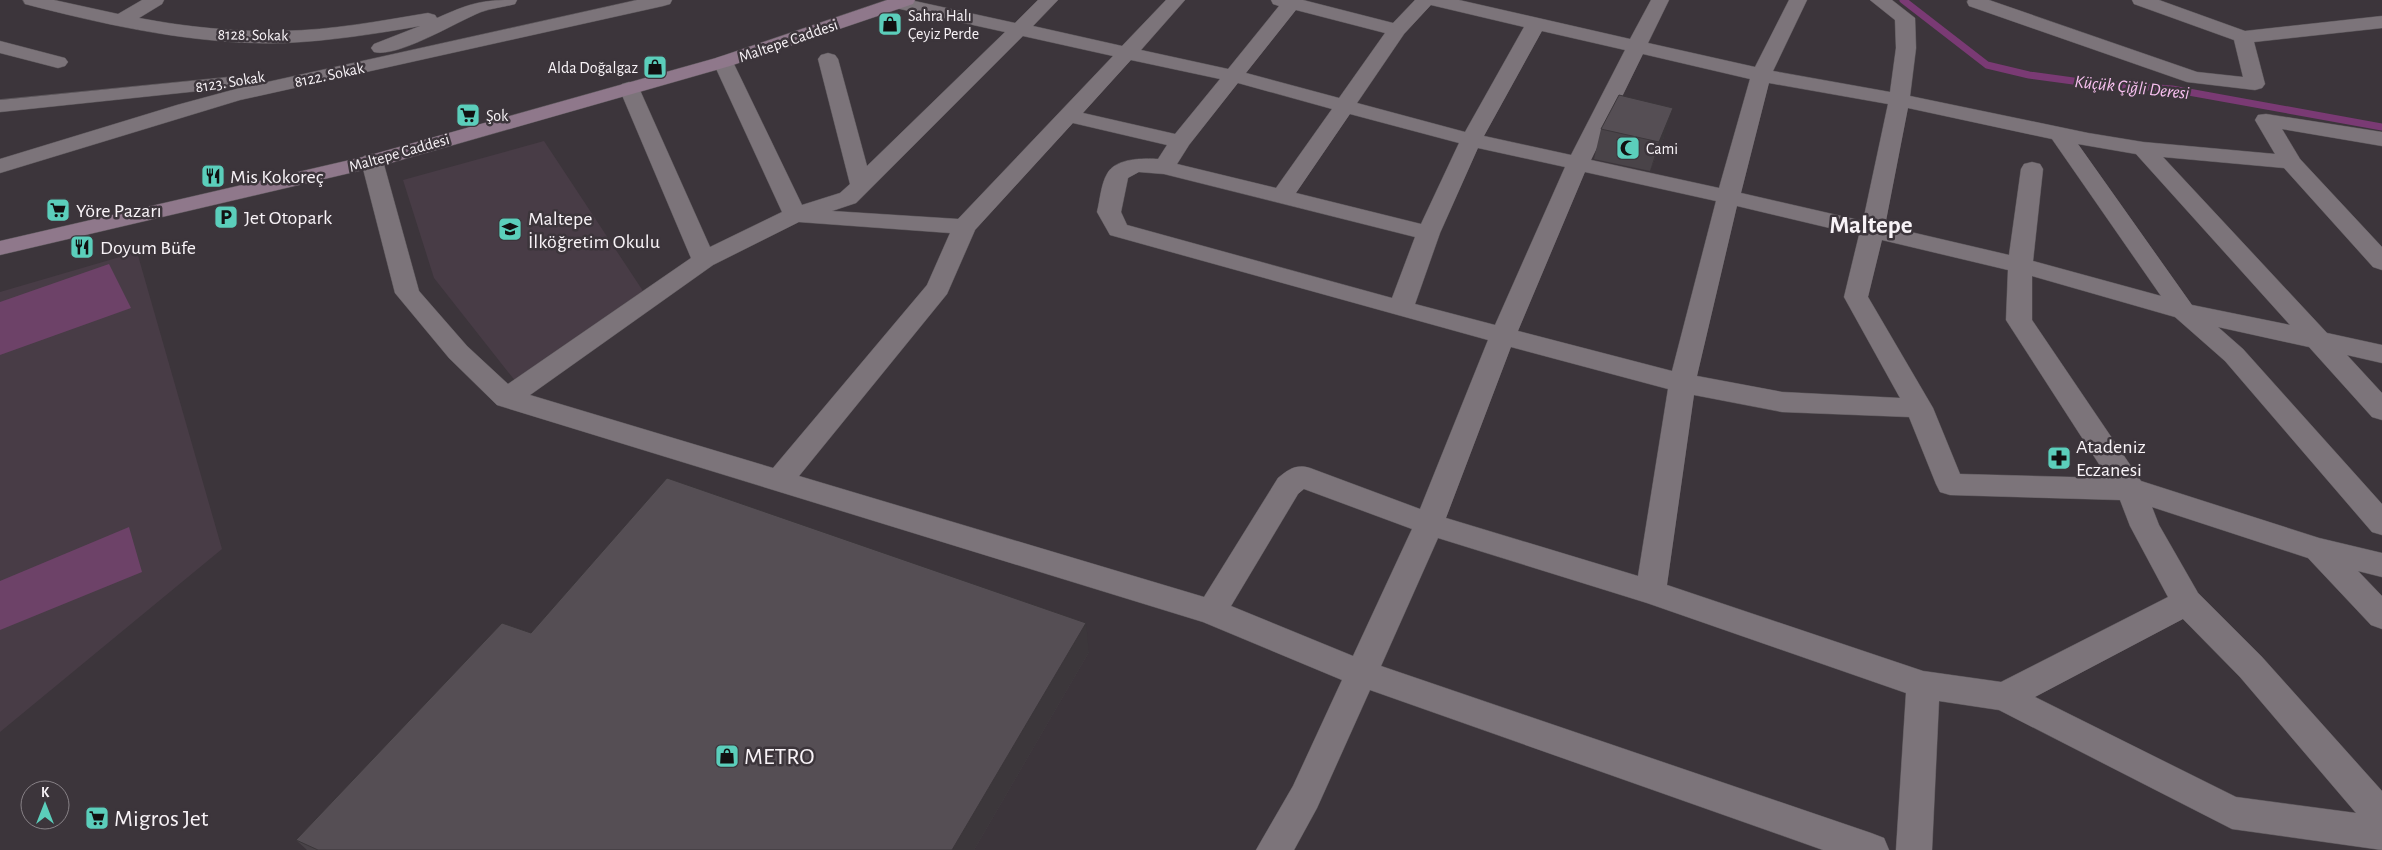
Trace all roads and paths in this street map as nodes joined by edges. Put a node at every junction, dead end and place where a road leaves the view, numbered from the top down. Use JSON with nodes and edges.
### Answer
{"nodes":[{"id":1,"x":32,"y":0,"type":"edge"},
{"id":2,"x":155,"y":0,"type":"edge"},
{"id":3,"x":508,"y":0,"type":"edge"},
{"id":4,"x":663,"y":0,"type":"edge"},
{"id":5,"x":1049,"y":0,"type":"edge"},
{"id":6,"x":1176,"y":0,"type":"edge"},
{"id":7,"x":1425,"y":0,"type":"edge"},
{"id":8,"x":1434,"y":0,"type":"edge"},
{"id":9,"x":1660,"y":0,"type":"edge"},
{"id":10,"x":1798,"y":0,"type":"edge"},
{"id":11,"x":1879,"y":0,"type":"edge"},
{"id":12,"x":2141,"y":0,"type":"edge"},
{"id":13,"x":902,"y":1,"type":"edge"},
{"id":14,"x":1289,"y":1,"type":"edge"},
{"id":15,"x":1976,"y":2,"type":"dead end"},
{"id":16,"x":475,"y":8,"type":"junction"},
{"id":17,"x":122,"y":20,"type":"junction"},
{"id":18,"x":2382,"y":22,"type":"edge"},
{"id":19,"x":1535,"y":25,"type":"junction"},
{"id":20,"x":1019,"y":30,"type":"junction"},
{"id":21,"x":1397,"y":30,"type":"junction"},
{"id":22,"x":2243,"y":37,"type":"junction"},
{"id":23,"x":0,"y":47,"type":"edge"},
{"id":24,"x":1636,"y":48,"type":"junction"},
{"id":25,"x":1126,"y":52,"type":"junction"},
{"id":26,"x":828,"y":59,"type":"dead end"},
{"id":27,"x":58,"y":62,"type":"dead end"},
{"id":28,"x":723,"y":62,"type":"junction"},
{"id":29,"x":1761,"y":75,"type":"junction"},
{"id":30,"x":1234,"y":76,"type":"junction"},
{"id":31,"x":235,"y":82,"type":"junction"},
{"id":32,"x":629,"y":88,"type":"junction"},
{"id":33,"x":1899,"y":100,"type":"junction"},
{"id":34,"x":0,"y":106,"type":"edge"},
{"id":35,"x":1346,"y":106,"type":"junction"},
{"id":36,"x":184,"y":109,"type":"junction"},
{"id":37,"x":1070,"y":116,"type":"junction"},
{"id":38,"x":2059,"y":133,"type":"junction"},
{"id":39,"x":2382,"y":139,"type":"edge"},
{"id":40,"x":1471,"y":140,"type":"junction"},
{"id":41,"x":1180,"y":142,"type":"junction"},
{"id":42,"x":2143,"y":149,"type":"junction"},
{"id":43,"x":372,"y":161,"type":"junction"},
{"id":44,"x":2291,"y":162,"type":"junction"},
{"id":45,"x":1578,"y":163,"type":"junction"},
{"id":46,"x":0,"y":166,"type":"edge"},
{"id":47,"x":1164,"y":167,"type":"junction"},
{"id":48,"x":2032,"y":169,"type":"dead end"},
{"id":49,"x":861,"y":184,"type":"junction"},
{"id":50,"x":1282,"y":196,"type":"junction"},
{"id":51,"x":1726,"y":196,"type":"junction"},
{"id":52,"x":796,"y":215,"type":"junction"},
{"id":53,"x":964,"y":227,"type":"junction"},
{"id":54,"x":1873,"y":232,"type":"junction"},
{"id":55,"x":1428,"y":233,"type":"junction"},
{"id":56,"x":0,"y":248,"type":"edge"},
{"id":57,"x":704,"y":260,"type":"junction"},
{"id":58,"x":2382,"y":262,"type":"edge"},
{"id":59,"x":2020,"y":265,"type":"junction"},
{"id":60,"x":1401,"y":309,"type":"junction"},
{"id":61,"x":2184,"y":310,"type":"junction"},
{"id":62,"x":1502,"y":335,"type":"junction"},
{"id":63,"x":2315,"y":339,"type":"junction"},
{"id":64,"x":2382,"y":354,"type":"edge"},
{"id":65,"x":1682,"y":384,"type":"junction"},
{"id":66,"x":507,"y":398,"type":"junction"},
{"id":67,"x":1920,"y":408,"type":"junction"},
{"id":68,"x":2382,"y":410,"type":"edge"},
{"id":69,"x":779,"y":481,"type":"junction"},
{"id":70,"x":2131,"y":489,"type":"junction"},
{"id":71,"x":1429,"y":524,"type":"junction"},
{"id":72,"x":2382,"y":524,"type":"edge"},
{"id":73,"x":2319,"y":550,"type":"junction"},
{"id":74,"x":2382,"y":565,"type":"edge"},
{"id":75,"x":1651,"y":592,"type":"junction"},
{"id":76,"x":2187,"y":602,"type":"junction"},
{"id":77,"x":1211,"y":612,"type":"junction"},
{"id":78,"x":2382,"y":616,"type":"edge"},
{"id":79,"x":1360,"y":674,"type":"junction"},
{"id":80,"x":1923,"y":685,"type":"junction"},
{"id":81,"x":2004,"y":697,"type":"junction"},
{"id":82,"x":2382,"y":817,"type":"edge"},
{"id":83,"x":2382,"y":833,"type":"edge"},
{"id":84,"x":1274,"y":850,"type":"edge"},
{"id":85,"x":1871,"y":850,"type":"edge"},
{"id":86,"x":1914,"y":850,"type":"edge"}],
"edges":[{"from":1,"to":17,"type":"street","name":"8128. Sokak"},
{"from":2,"to":17,"type":"street"},
{"from":3,"to":16,"type":"street","name":"8123. Sokak"},
{"from":4,"to":36,"type":"street","name":"8122. Sokak"},
{"from":5,"to":20,"type":"street"},
{"from":6,"to":25,"type":"street"},
{"from":7,"to":21,"type":"street"},
{"from":8,"to":19,"type":"street"},
{"from":8,"to":24,"type":"street"},
{"from":9,"to":24,"type":"street"},
{"from":10,"to":29,"type":"street"},
{"from":11,"to":33,"type":"street"},
{"from":12,"to":22,"type":"street"},
{"from":13,"to":20,"type":"street"},
{"from":13,"to":28,"type":"street","name":"Maltepe Caddesi"},
{"from":14,"to":21,"type":"street"},
{"from":14,"to":30,"type":"street"},
{"from":15,"to":22,"type":"street"},
{"from":16,"to":17,"type":"street","name":"8128. Sokak"},
{"from":16,"to":31,"type":"street","name":"8123. Sokak"},
{"from":18,"to":22,"type":"street"},
{"from":19,"to":24,"type":"street"},
{"from":19,"to":40,"type":"street"},
{"from":20,"to":25,"type":"street"},
{"from":20,"to":49,"type":"street"},
{"from":21,"to":35,"type":"street"},
{"from":23,"to":27,"type":"street"},
{"from":24,"to":29,"type":"street"},
{"from":24,"to":45,"type":"street"},
{"from":25,"to":30,"type":"street"},
{"from":25,"to":37,"type":"street"},
{"from":26,"to":49,"type":"street"},
{"from":28,"to":32,"type":"street","name":"Maltepe Caddesi"},
{"from":28,"to":52,"type":"street"},
{"from":29,"to":33,"type":"street"},
{"from":29,"to":51,"type":"street"},
{"from":30,"to":35,"type":"street"},
{"from":30,"to":41,"type":"street"},
{"from":31,"to":34,"type":"street","name":"8123. Sokak"},
{"from":31,"to":36,"type":"street"},
{"from":32,"to":43,"type":"street","name":"Maltepe Caddesi"},
{"from":32,"to":57,"type":"street"},
{"from":33,"to":38,"type":"street"},
{"from":33,"to":54,"type":"street"},
{"from":35,"to":40,"type":"street"},
{"from":35,"to":50,"type":"street"},
{"from":36,"to":46,"type":"street","name":"8122. Sokak"},
{"from":37,"to":41,"type":"street"},
{"from":37,"to":53,"type":"street"},
{"from":38,"to":42,"type":"street"},
{"from":38,"to":61,"type":"street"},
{"from":39,"to":44,"type":"street"},
{"from":40,"to":45,"type":"street"},
{"from":40,"to":55,"type":"street"},
{"from":41,"to":47,"type":"street"},
{"from":42,"to":44,"type":"street"},
{"from":42,"to":63,"type":"street"},
{"from":43,"to":56,"type":"street","name":"Maltepe Caddesi"},
{"from":43,"to":66,"type":"street"},
{"from":44,"to":58,"type":"street"},
{"from":45,"to":51,"type":"street"},
{"from":45,"to":62,"type":"street"},
{"from":47,"to":50,"type":"street"},
{"from":47,"to":60,"type":"street"},
{"from":48,"to":59,"type":"street"},
{"from":49,"to":52,"type":"street"},
{"from":50,"to":55,"type":"street"},
{"from":51,"to":54,"type":"street"},
{"from":51,"to":65,"type":"street"},
{"from":52,"to":53,"type":"street"},
{"from":52,"to":57,"type":"street"},
{"from":53,"to":69,"type":"street"},
{"from":54,"to":59,"type":"street"},
{"from":54,"to":67,"type":"street"},
{"from":55,"to":60,"type":"street"},
{"from":57,"to":66,"type":"street"},
{"from":59,"to":61,"type":"street"},
{"from":59,"to":70,"type":"street"},
{"from":60,"to":62,"type":"street"},
{"from":61,"to":63,"type":"street"},
{"from":61,"to":72,"type":"street"},
{"from":62,"to":65,"type":"street"},
{"from":62,"to":71,"type":"street"},
{"from":63,"to":64,"type":"street"},
{"from":63,"to":68,"type":"street"},
{"from":65,"to":67,"type":"street"},
{"from":65,"to":75,"type":"street"},
{"from":66,"to":69,"type":"street"},
{"from":67,"to":70,"type":"street"},
{"from":69,"to":77,"type":"street"},
{"from":70,"to":73,"type":"street"},
{"from":70,"to":76,"type":"street"},
{"from":71,"to":75,"type":"street"},
{"from":71,"to":77,"type":"street"},
{"from":71,"to":79,"type":"street"},
{"from":73,"to":74,"type":"street"},
{"from":73,"to":78,"type":"street"},
{"from":75,"to":80,"type":"street"},
{"from":76,"to":81,"type":"street"},
{"from":76,"to":82,"type":"street"},
{"from":77,"to":79,"type":"street"},
{"from":79,"to":84,"type":"street"},
{"from":79,"to":85,"type":"street"},
{"from":80,"to":81,"type":"street"},
{"from":80,"to":86,"type":"street"},
{"from":81,"to":83,"type":"street"}]}
